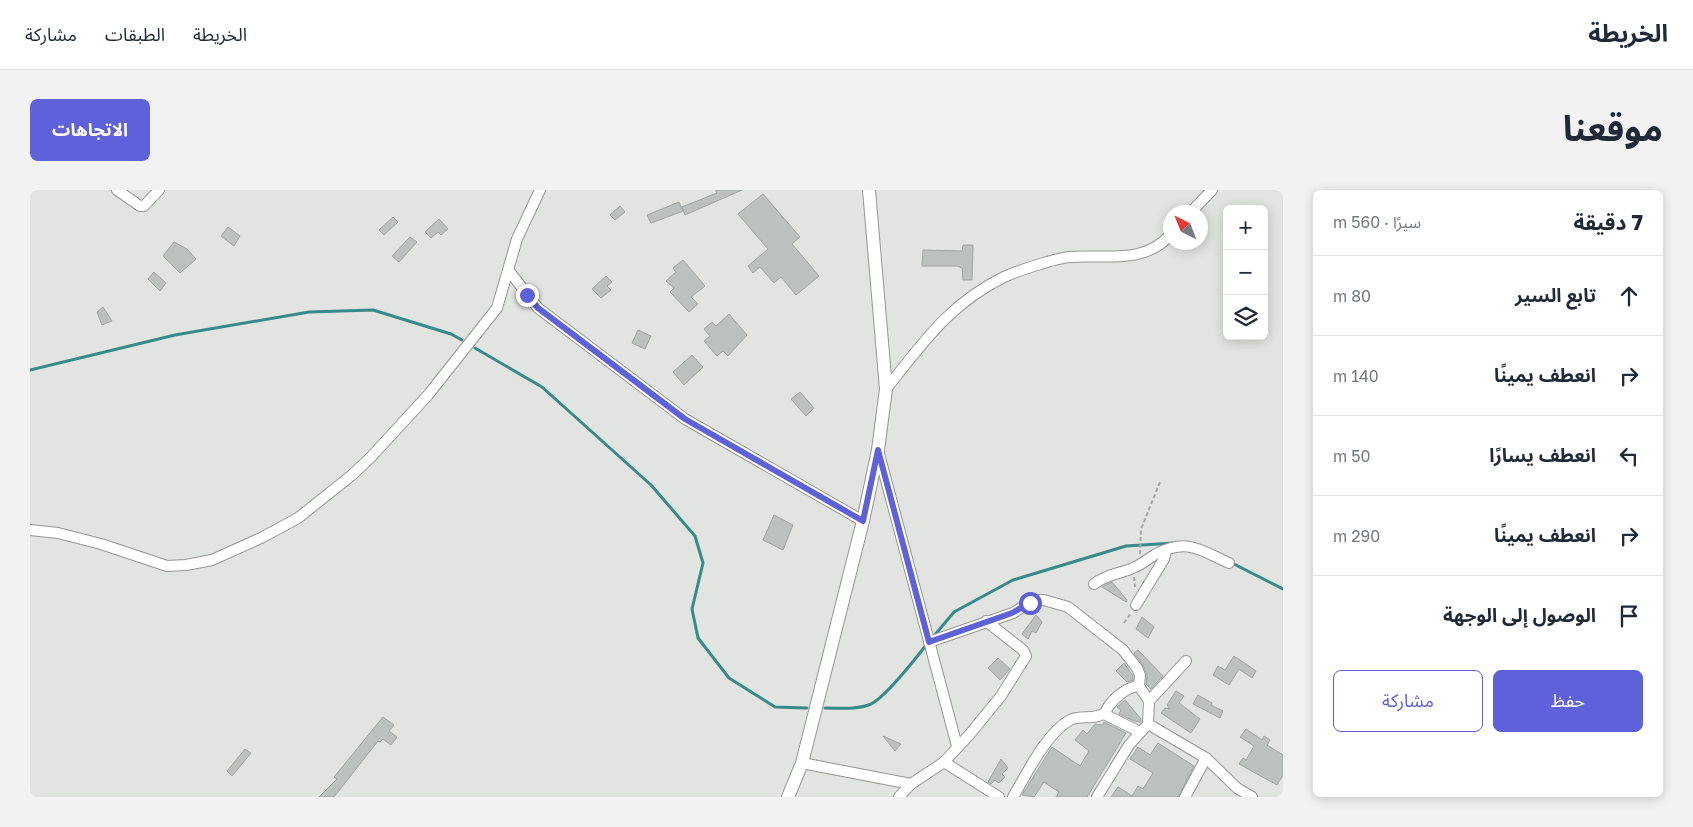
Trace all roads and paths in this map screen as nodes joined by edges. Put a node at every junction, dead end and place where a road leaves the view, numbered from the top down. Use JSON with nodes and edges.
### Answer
{"nodes":[{"id":1,"x":117,"y":190,"type":"edge"},
{"id":2,"x":159,"y":190,"type":"edge"},
{"id":3,"x":540,"y":190,"type":"edge"},
{"id":4,"x":869,"y":190,"type":"edge"},
{"id":5,"x":1212,"y":190,"type":"edge"},
{"id":6,"x":1198,"y":205,"type":"edge"},
{"id":7,"x":1163,"y":242,"type":"edge"},
{"id":8,"x":509,"y":271,"type":"junction"},
{"id":9,"x":886,"y":389,"type":"junction"},
{"id":10,"x":878,"y":450,"type":"junction"},
{"id":11,"x":1160,"y":482,"type":"dead end"},
{"id":12,"x":863,"y":521,"type":"junction"},
{"id":13,"x":30,"y":530,"type":"edge"},
{"id":14,"x":1166,"y":550,"type":"junction"},
{"id":15,"x":1229,"y":563,"type":"dead end"},
{"id":16,"x":1134,"y":568,"type":"junction"},
{"id":17,"x":1094,"y":584,"type":"dead end"},
{"id":18,"x":1136,"y":605,"type":"junction"},
{"id":19,"x":986,"y":621,"type":"junction"},
{"id":20,"x":1124,"y":623,"type":"dead end"},
{"id":21,"x":929,"y":642,"type":"junction"},
{"id":22,"x":1186,"y":660,"type":"dead end"},
{"id":23,"x":1140,"y":686,"type":"junction"},
{"id":24,"x":1149,"y":701,"type":"junction"},
{"id":25,"x":1104,"y":714,"type":"junction"},
{"id":26,"x":1148,"y":724,"type":"junction"},
{"id":27,"x":1140,"y":732,"type":"junction"},
{"id":28,"x":957,"y":746,"type":"junction"},
{"id":29,"x":1206,"y":758,"type":"junction"},
{"id":30,"x":944,"y":762,"type":"junction"},
{"id":31,"x":802,"y":763,"type":"junction"},
{"id":32,"x":911,"y":784,"type":"junction"},
{"id":33,"x":788,"y":797,"type":"edge"},
{"id":34,"x":899,"y":797,"type":"edge"},
{"id":35,"x":999,"y":797,"type":"edge"},
{"id":36,"x":1013,"y":797,"type":"edge"},
{"id":37,"x":1097,"y":797,"type":"edge"},
{"id":38,"x":1185,"y":797,"type":"edge"},
{"id":39,"x":1252,"y":797,"type":"edge"}],
"edges":[{"from":1,"to":2,"type":"street"},
{"from":3,"to":8,"type":"street"},
{"from":4,"to":9,"type":"street"},
{"from":5,"to":6,"type":"street"},
{"from":7,"to":9,"type":"street"},
{"from":8,"to":12,"type":"street"},
{"from":8,"to":13,"type":"street"},
{"from":9,"to":10,"type":"street"},
{"from":10,"to":12,"type":"street"},
{"from":10,"to":21,"type":"street"},
{"from":11,"to":16,"type":"path"},
{"from":12,"to":31,"type":"street"},
{"from":14,"to":15,"type":"street"},
{"from":14,"to":16,"type":"street"},
{"from":14,"to":18,"type":"street"},
{"from":16,"to":17,"type":"street"},
{"from":16,"to":18,"type":"path"},
{"from":18,"to":20,"type":"path"},
{"from":19,"to":21,"type":"street"},
{"from":19,"to":23,"type":"street"},
{"from":19,"to":28,"type":"street"},
{"from":21,"to":28,"type":"street"},
{"from":22,"to":24,"type":"street"},
{"from":23,"to":24,"type":"street"},
{"from":23,"to":25,"type":"street"},
{"from":24,"to":26,"type":"street"},
{"from":25,"to":27,"type":"street"},
{"from":25,"to":36,"type":"street"},
{"from":26,"to":27,"type":"street"},
{"from":26,"to":29,"type":"street"},
{"from":27,"to":37,"type":"street"},
{"from":28,"to":30,"type":"street"},
{"from":29,"to":38,"type":"street"},
{"from":29,"to":39,"type":"street"},
{"from":30,"to":32,"type":"street"},
{"from":30,"to":35,"type":"street"},
{"from":31,"to":32,"type":"street"},
{"from":31,"to":33,"type":"street"},
{"from":32,"to":34,"type":"street"}]}
